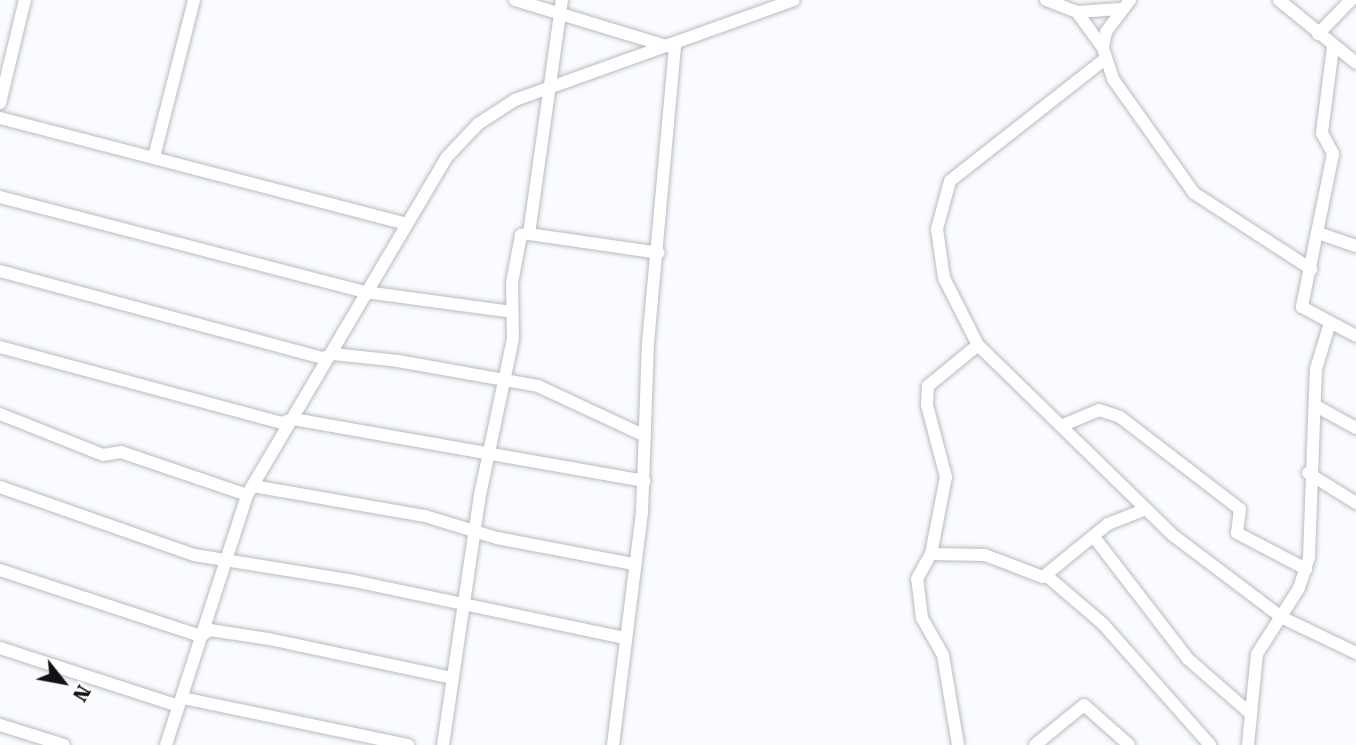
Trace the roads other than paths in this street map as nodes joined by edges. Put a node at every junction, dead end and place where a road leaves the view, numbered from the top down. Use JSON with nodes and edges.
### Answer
{"nodes":[{"id":1,"x":25,"y":0,"type":"edge"},
{"id":2,"x":194,"y":0,"type":"edge"},
{"id":3,"x":515,"y":0,"type":"edge"},
{"id":4,"x":562,"y":0,"type":"edge"},
{"id":5,"x":1046,"y":0,"type":"edge"},
{"id":6,"x":1130,"y":0,"type":"edge"},
{"id":7,"x":1279,"y":0,"type":"edge"},
{"id":8,"x":1351,"y":0,"type":"edge"},
{"id":9,"x":788,"y":1,"type":"edge"},
{"id":10,"x":1120,"y":9,"type":"junction"},
{"id":11,"x":1077,"y":12,"type":"junction"},
{"id":12,"x":560,"y":14,"type":"junction"},
{"id":13,"x":1318,"y":34,"type":"junction"},
{"id":14,"x":671,"y":45,"type":"junction"},
{"id":15,"x":1333,"y":47,"type":"junction"},
{"id":16,"x":6,"y":48,"type":"edge"},
{"id":17,"x":1104,"y":53,"type":"junction"},
{"id":18,"x":1356,"y":63,"type":"edge"},
{"id":19,"x":549,"y":89,"type":"junction"},
{"id":20,"x":0,"y":103,"type":"edge"},
{"id":21,"x":0,"y":118,"type":"edge"},
{"id":22,"x":154,"y":157,"type":"junction"},
{"id":23,"x":0,"y":197,"type":"edge"},
{"id":24,"x":402,"y":223,"type":"junction"},
{"id":25,"x":529,"y":233,"type":"junction"},
{"id":26,"x":1318,"y":233,"type":"junction"},
{"id":27,"x":1356,"y":246,"type":"edge"},
{"id":28,"x":659,"y":253,"type":"junction"},
{"id":29,"x":1311,"y":269,"type":"junction"},
{"id":30,"x":0,"y":271,"type":"edge"},
{"id":31,"x":365,"y":292,"type":"junction"},
{"id":32,"x":512,"y":312,"type":"junction"},
{"id":33,"x":1329,"y":326,"type":"junction"},
{"id":34,"x":1356,"y":336,"type":"edge"},
{"id":35,"x":978,"y":345,"type":"junction"},
{"id":36,"x":0,"y":347,"type":"edge"},
{"id":37,"x":323,"y":358,"type":"junction"},
{"id":38,"x":504,"y":381,"type":"junction"},
{"id":39,"x":1316,"y":406,"type":"junction"},
{"id":40,"x":0,"y":414,"type":"edge"},
{"id":41,"x":293,"y":419,"type":"junction"},
{"id":42,"x":1061,"y":426,"type":"junction"},
{"id":43,"x":1356,"y":428,"type":"edge"},
{"id":44,"x":645,"y":436,"type":"junction"},
{"id":45,"x":489,"y":454,"type":"junction"},
{"id":46,"x":1308,"y":473,"type":"junction"},
{"id":47,"x":645,"y":481,"type":"junction"},
{"id":48,"x":0,"y":487,"type":"edge"},
{"id":49,"x":250,"y":490,"type":"junction"},
{"id":50,"x":1356,"y":503,"type":"edge"},
{"id":51,"x":1146,"y":509,"type":"junction"},
{"id":52,"x":478,"y":530,"type":"junction"},
{"id":53,"x":1094,"y":537,"type":"junction"},
{"id":54,"x":931,"y":554,"type":"junction"},
{"id":55,"x":224,"y":561,"type":"junction"},
{"id":56,"x":633,"y":564,"type":"junction"},
{"id":57,"x":1306,"y":569,"type":"junction"},
{"id":58,"x":0,"y":570,"type":"edge"},
{"id":59,"x":1047,"y":576,"type":"junction"},
{"id":60,"x":467,"y":603,"type":"junction"},
{"id":61,"x":1282,"y":617,"type":"junction"},
{"id":62,"x":201,"y":636,"type":"junction"},
{"id":63,"x":625,"y":638,"type":"junction"},
{"id":64,"x":0,"y":648,"type":"edge"},
{"id":65,"x":1356,"y":653,"type":"edge"},
{"id":66,"x":453,"y":678,"type":"junction"},
{"id":67,"x":180,"y":702,"type":"junction"},
{"id":68,"x":1251,"y":714,"type":"junction"},
{"id":69,"x":0,"y":725,"type":"edge"},
{"id":70,"x":64,"y":745,"type":"edge"},
{"id":71,"x":166,"y":745,"type":"edge"},
{"id":72,"x":408,"y":745,"type":"edge"},
{"id":73,"x":443,"y":745,"type":"edge"},
{"id":74,"x":612,"y":745,"type":"edge"},
{"id":75,"x":958,"y":745,"type":"edge"},
{"id":76,"x":1035,"y":745,"type":"edge"},
{"id":77,"x":1129,"y":745,"type":"edge"},
{"id":78,"x":1210,"y":745,"type":"edge"},
{"id":79,"x":1248,"y":745,"type":"edge"}],
"edges":[{"from":1,"to":16,"type":"street"},
{"from":2,"to":22,"type":"street"},
{"from":3,"to":12,"type":"street"},
{"from":4,"to":12,"type":"street"},
{"from":5,"to":11,"type":"street"},
{"from":6,"to":10,"type":"street"},
{"from":7,"to":13,"type":"street"},
{"from":8,"to":13,"type":"street"},
{"from":9,"to":14,"type":"street"},
{"from":10,"to":11,"type":"street"},
{"from":10,"to":17,"type":"street"},
{"from":11,"to":17,"type":"street"},
{"from":12,"to":14,"type":"street"},
{"from":12,"to":19,"type":"street"},
{"from":13,"to":15,"type":"street"},
{"from":14,"to":19,"type":"street"},
{"from":14,"to":28,"type":"street"},
{"from":15,"to":18,"type":"street"},
{"from":15,"to":26,"type":"street"},
{"from":16,"to":20,"type":"street"},
{"from":17,"to":29,"type":"street"},
{"from":17,"to":35,"type":"street"},
{"from":19,"to":24,"type":"street"},
{"from":19,"to":25,"type":"street"},
{"from":21,"to":22,"type":"street"},
{"from":22,"to":24,"type":"street"},
{"from":23,"to":31,"type":"street"},
{"from":24,"to":31,"type":"street"},
{"from":25,"to":28,"type":"street"},
{"from":25,"to":32,"type":"street"},
{"from":26,"to":27,"type":"street"},
{"from":26,"to":29,"type":"street"},
{"from":28,"to":44,"type":"street"},
{"from":29,"to":33,"type":"street"},
{"from":30,"to":37,"type":"street"},
{"from":31,"to":32,"type":"street"},
{"from":31,"to":37,"type":"street"},
{"from":32,"to":38,"type":"street"},
{"from":33,"to":34,"type":"street"},
{"from":33,"to":39,"type":"street"},
{"from":35,"to":42,"type":"street"},
{"from":35,"to":54,"type":"street"},
{"from":36,"to":41,"type":"street"},
{"from":37,"to":38,"type":"street"},
{"from":37,"to":41,"type":"street"},
{"from":38,"to":44,"type":"street"},
{"from":38,"to":45,"type":"street"},
{"from":39,"to":43,"type":"street"},
{"from":39,"to":46,"type":"street"},
{"from":40,"to":49,"type":"street"},
{"from":41,"to":45,"type":"street"},
{"from":41,"to":49,"type":"street"},
{"from":42,"to":51,"type":"street"},
{"from":42,"to":57,"type":"street"},
{"from":44,"to":47,"type":"street"},
{"from":45,"to":47,"type":"street"},
{"from":45,"to":52,"type":"street"},
{"from":46,"to":50,"type":"street"},
{"from":46,"to":57,"type":"street"},
{"from":47,"to":56,"type":"street"},
{"from":48,"to":55,"type":"street"},
{"from":49,"to":52,"type":"street"},
{"from":49,"to":55,"type":"street"},
{"from":51,"to":53,"type":"street"},
{"from":51,"to":61,"type":"street"},
{"from":52,"to":56,"type":"street"},
{"from":52,"to":60,"type":"street"},
{"from":53,"to":59,"type":"street"},
{"from":53,"to":68,"type":"street"},
{"from":54,"to":59,"type":"street"},
{"from":54,"to":75,"type":"street"},
{"from":55,"to":60,"type":"street"},
{"from":55,"to":62,"type":"street"},
{"from":56,"to":63,"type":"street"},
{"from":57,"to":61,"type":"street"},
{"from":58,"to":62,"type":"street"},
{"from":59,"to":78,"type":"street"},
{"from":60,"to":63,"type":"street"},
{"from":60,"to":66,"type":"street"},
{"from":61,"to":65,"type":"street"},
{"from":61,"to":68,"type":"street"},
{"from":62,"to":66,"type":"street"},
{"from":62,"to":67,"type":"street"},
{"from":63,"to":74,"type":"street"},
{"from":64,"to":67,"type":"street"},
{"from":66,"to":73,"type":"street"},
{"from":67,"to":71,"type":"street"},
{"from":67,"to":72,"type":"street"},
{"from":68,"to":79,"type":"street"},
{"from":69,"to":70,"type":"street"},
{"from":76,"to":77,"type":"street"}]}
